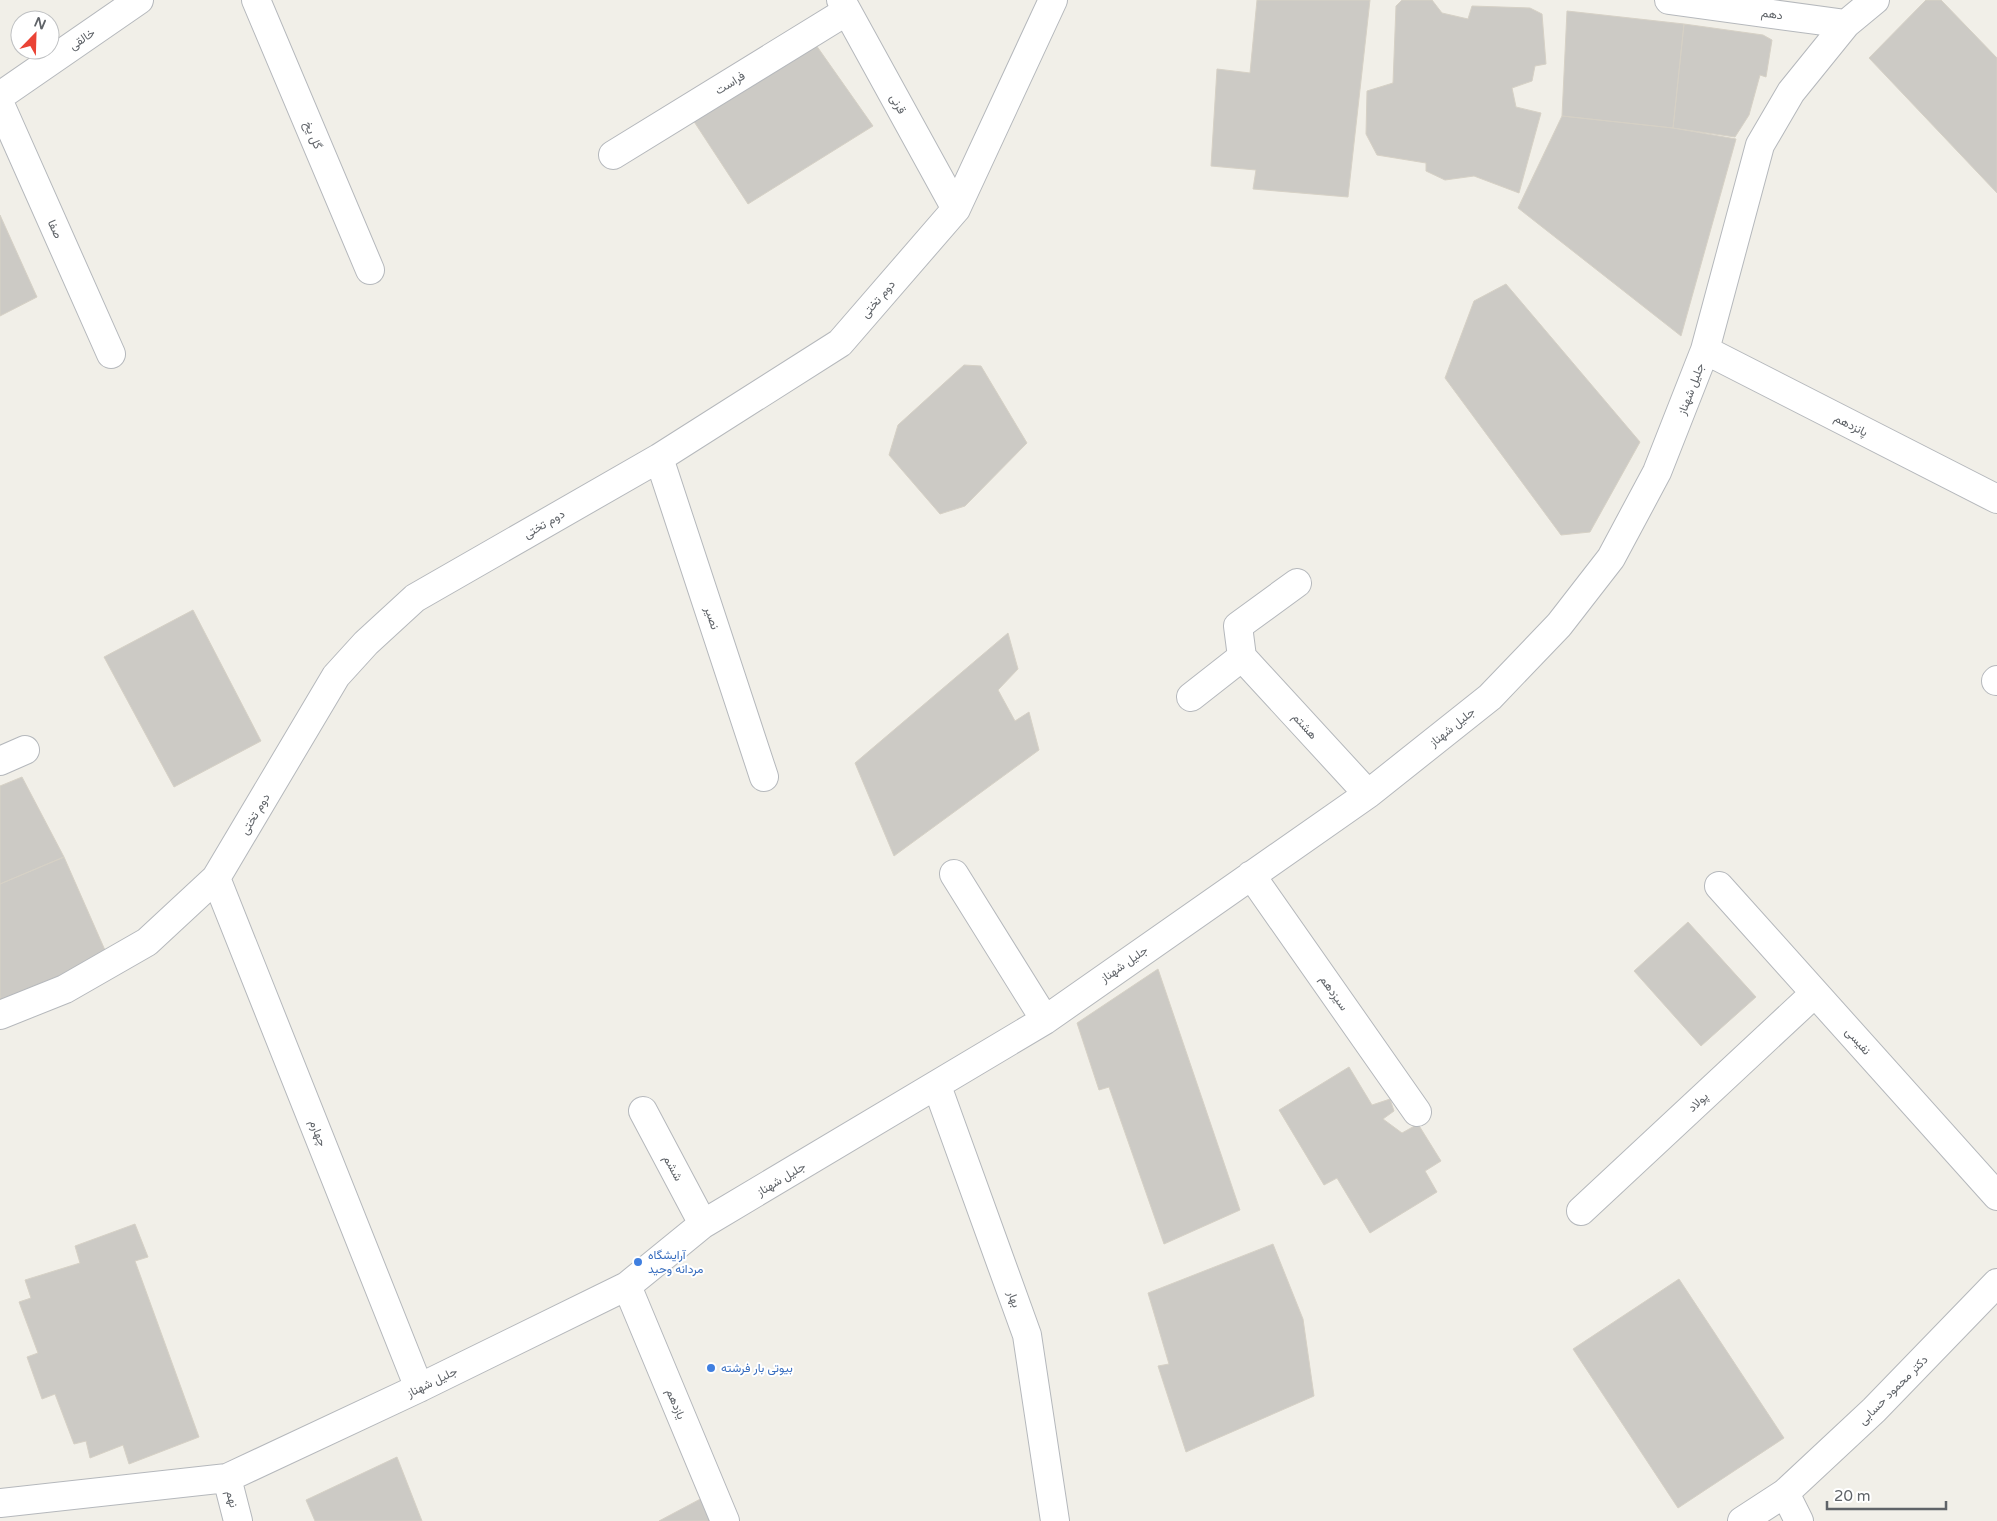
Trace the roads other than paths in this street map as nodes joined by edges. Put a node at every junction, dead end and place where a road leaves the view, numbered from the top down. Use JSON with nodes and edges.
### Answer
{"nodes":[{"id":1,"x":256,"y":0,"type":"edge"},
{"id":2,"x":1053,"y":0,"type":"edge"},
{"id":3,"x":1874,"y":0,"type":"edge"},
{"id":4,"x":135,"y":1,"type":"edge"},
{"id":5,"x":1681,"y":1,"type":"edge"},
{"id":6,"x":844,"y":6,"type":"edge"},
{"id":7,"x":1846,"y":24,"type":"junction"},
{"id":8,"x":0,"y":96,"type":"edge"},
{"id":9,"x":0,"y":104,"type":"edge"},
{"id":10,"x":613,"y":155,"type":"dead end"},
{"id":11,"x":956,"y":209,"type":"junction"},
{"id":12,"x":370,"y":270,"type":"dead end"},
{"id":13,"x":1705,"y":350,"type":"junction"},
{"id":14,"x":111,"y":354,"type":"dead end"},
{"id":15,"x":659,"y":458,"type":"junction"},
{"id":16,"x":1997,"y":499,"type":"edge"},
{"id":17,"x":1297,"y":584,"type":"dead end"},
{"id":18,"x":1242,"y":657,"type":"junction"},
{"id":19,"x":1191,"y":697,"type":"dead end"},
{"id":20,"x":25,"y":750,"type":"dead end"},
{"id":21,"x":0,"y":761,"type":"edge"},
{"id":22,"x":764,"y":777,"type":"dead end"},
{"id":23,"x":1368,"y":794,"type":"junction"},
{"id":24,"x":954,"y":874,"type":"dead end"},
{"id":25,"x":1251,"y":875,"type":"junction"},
{"id":26,"x":216,"y":878,"type":"junction"},
{"id":27,"x":1720,"y":886,"type":"dead end"},
{"id":28,"x":1815,"y":994,"type":"junction"},
{"id":29,"x":0,"y":1015,"type":"edge"},
{"id":30,"x":1045,"y":1020,"type":"junction"},
{"id":31,"x":937,"y":1086,"type":"junction"},
{"id":32,"x":643,"y":1112,"type":"dead end"},
{"id":33,"x":1418,"y":1112,"type":"dead end"},
{"id":34,"x":1997,"y":1196,"type":"edge"},
{"id":35,"x":1581,"y":1211,"type":"dead end"},
{"id":36,"x":704,"y":1224,"type":"junction"},
{"id":37,"x":1997,"y":1283,"type":"edge"},
{"id":38,"x":627,"y":1286,"type":"junction"},
{"id":39,"x":419,"y":1388,"type":"junction"},
{"id":40,"x":226,"y":1478,"type":"junction"},
{"id":41,"x":1785,"y":1493,"type":"junction"},
{"id":42,"x":0,"y":1503,"type":"edge"},
{"id":43,"x":238,"y":1521,"type":"edge"},
{"id":44,"x":725,"y":1521,"type":"edge"},
{"id":45,"x":1055,"y":1521,"type":"edge"},
{"id":46,"x":1742,"y":1521,"type":"edge"},
{"id":47,"x":1768,"y":1521,"type":"edge"},
{"id":48,"x":1799,"y":1521,"type":"edge"}],
"edges":[{"from":1,"to":12,"type":"street","name":"گل یخ"},
{"from":2,"to":11,"type":"street","name":"دوم تختی"},
{"from":3,"to":7,"type":"street","name":"جلیل شهناز"},
{"from":4,"to":8,"type":"street","name":"خالقی"},
{"from":5,"to":7,"type":"street","name":"دهم"},
{"from":6,"to":10,"type":"street","name":"فراست"},
{"from":6,"to":11,"type":"street","name":"قرنی"},
{"from":7,"to":13,"type":"street","name":"جلیل شهناز"},
{"from":9,"to":14,"type":"street","name":"صفا"},
{"from":11,"to":15,"type":"street","name":"دوم تختی"},
{"from":13,"to":16,"type":"street","name":"پانزدهم"},
{"from":13,"to":23,"type":"street","name":"جلیل شهناز"},
{"from":15,"to":22,"type":"street","name":"نصیر"},
{"from":15,"to":26,"type":"street","name":"دوم تختی"},
{"from":17,"to":18,"type":"street"},
{"from":18,"to":19,"type":"street"},
{"from":18,"to":23,"type":"street","name":"هشتم"},
{"from":20,"to":21,"type":"street"},
{"from":23,"to":25,"type":"street","name":"جلیل شهناز"},
{"from":24,"to":30,"type":"street"},
{"from":25,"to":30,"type":"street","name":"جلیل شهناز"},
{"from":25,"to":33,"type":"street","name":"سیزدهم"},
{"from":26,"to":29,"type":"street","name":"دوم تختی"},
{"from":26,"to":39,"type":"street","name":"چهارم"},
{"from":27,"to":28,"type":"street","name":"نفیسی"},
{"from":28,"to":34,"type":"street","name":"نفیسی"},
{"from":28,"to":35,"type":"street","name":"پولاد"},
{"from":30,"to":31,"type":"street","name":"جلیل شهناز"},
{"from":31,"to":36,"type":"street","name":"جلیل شهناز"},
{"from":31,"to":45,"type":"street","name":"بهار"},
{"from":32,"to":36,"type":"street","name":"ششم"},
{"from":36,"to":38,"type":"street","name":"جلیل شهناز"},
{"from":37,"to":41,"type":"street","name":"دکتر محمود حسابی"},
{"from":38,"to":39,"type":"street","name":"جلیل شهناز"},
{"from":38,"to":44,"type":"street","name":"یازدهم"},
{"from":39,"to":40,"type":"street","name":"جلیل شهناز"},
{"from":40,"to":42,"type":"street","name":"جلیل شهناز"},
{"from":40,"to":43,"type":"street","name":"نهم"},
{"from":41,"to":46,"type":"street"},
{"from":41,"to":47,"type":"street"},
{"from":41,"to":48,"type":"street"}]}
